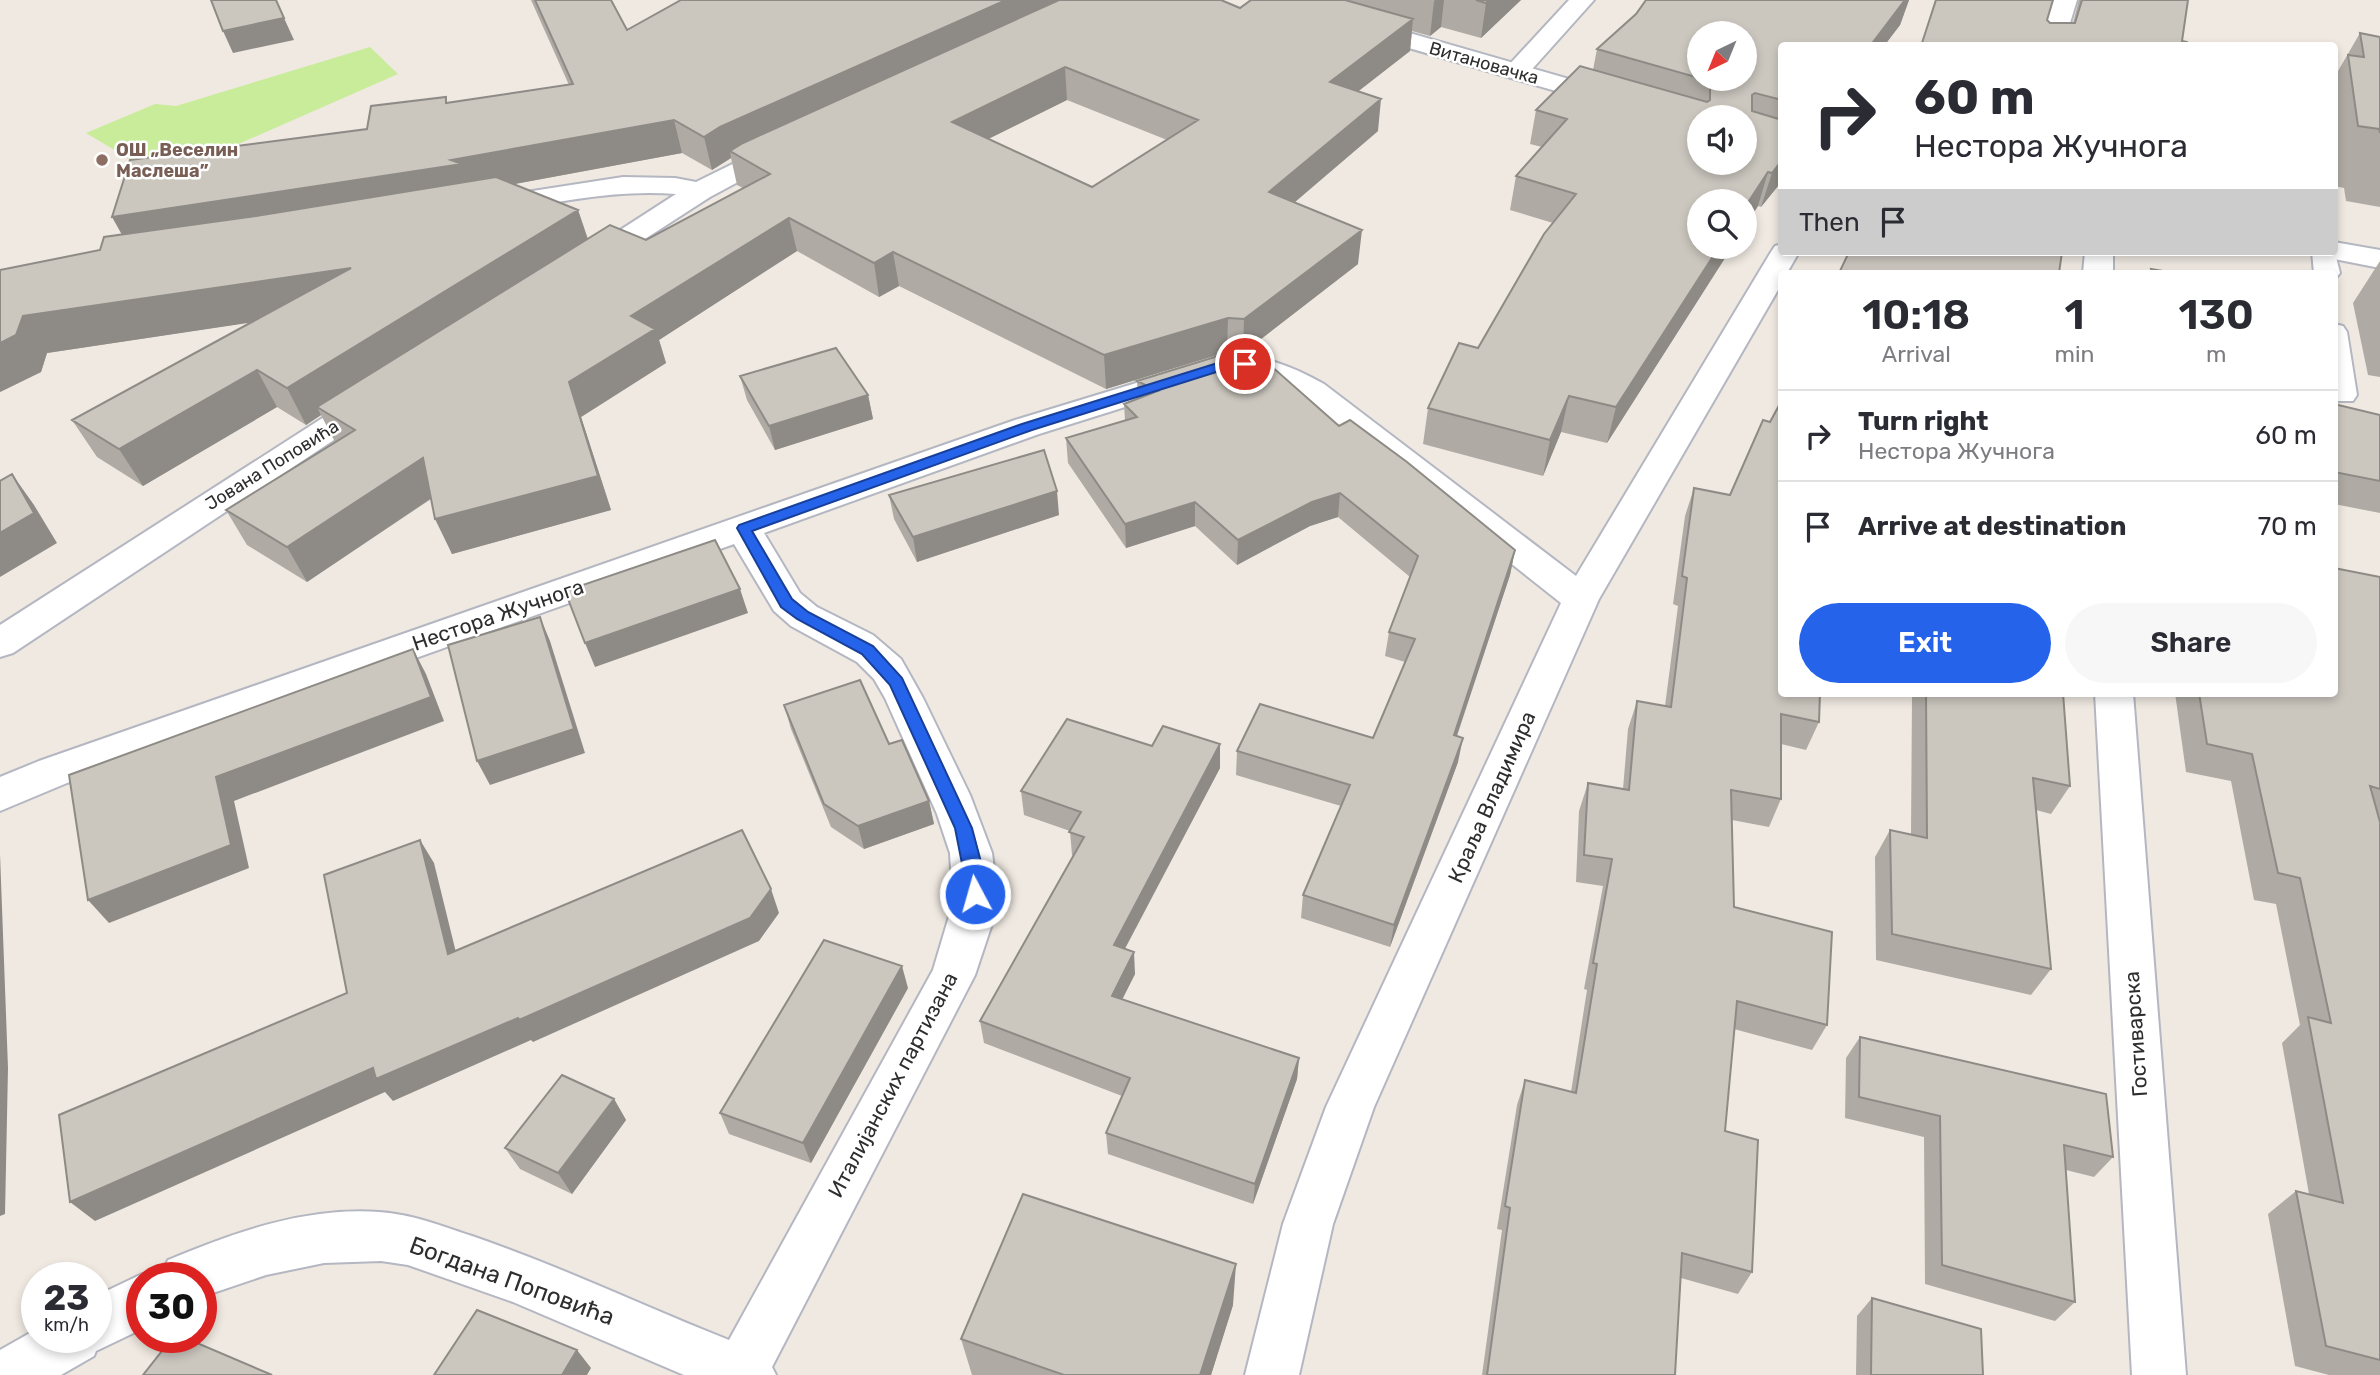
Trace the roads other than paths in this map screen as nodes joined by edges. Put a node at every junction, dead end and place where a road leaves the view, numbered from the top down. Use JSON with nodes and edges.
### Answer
{"nodes":[{"id":1,"x":1270,"y":0,"type":"edge"},
{"id":2,"x":1582,"y":0,"type":"edge"},
{"id":3,"x":2065,"y":0,"type":"edge"},
{"id":4,"x":2052,"y":42,"type":"edge"},
{"id":5,"x":1516,"y":72,"type":"junction"},
{"id":6,"x":1687,"y":122,"type":"edge"},
{"id":7,"x":803,"y":138,"type":"edge"},
{"id":8,"x":700,"y":191,"type":"junction"},
{"id":9,"x":462,"y":211,"type":"edge"},
{"id":10,"x":2338,"y":252,"type":"edge"},
{"id":11,"x":1783,"y":256,"type":"edge"},
{"id":12,"x":2380,"y":259,"type":"edge"},
{"id":13,"x":568,"y":276,"type":"edge"},
{"id":14,"x":2338,"y":360,"type":"edge"},
{"id":15,"x":395,"y":386,"type":"edge"},
{"id":16,"x":2343,"y":395,"type":"dead end"},
{"id":17,"x":744,"y":528,"type":"junction"},
{"id":18,"x":1581,"y":599,"type":"junction"},
{"id":19,"x":0,"y":643,"type":"edge"},
{"id":20,"x":2113,"y":697,"type":"edge"},
{"id":21,"x":0,"y":795,"type":"edge"},
{"id":22,"x":217,"y":1264,"type":"edge"},
{"id":23,"x":47,"y":1353,"type":"edge"},
{"id":24,"x":745,"y":1373,"type":"edge"},
{"id":25,"x":9,"y":1375,"type":"edge"},
{"id":26,"x":1272,"y":1375,"type":"edge"},
{"id":27,"x":2159,"y":1375,"type":"edge"}],
"edges":[{"from":1,"to":5,"type":"street","name":"Витановачка"},
{"from":2,"to":5,"type":"street"},
{"from":3,"to":4,"type":"street"},
{"from":5,"to":6,"type":"street","name":"Витановачка"},
{"from":7,"to":8,"type":"street"},
{"from":8,"to":9,"type":"street"},
{"from":8,"to":13,"type":"street"},
{"from":10,"to":12,"type":"street"},
{"from":11,"to":18,"type":"street","name":"Краља Владимира"},
{"from":14,"to":16,"type":"lane"},
{"from":15,"to":19,"type":"street","name":"Јована Поповића"},
{"from":17,"to":18,"type":"street","name":"Нестора Жучнога"},
{"from":17,"to":21,"type":"street","name":"Нестора Жучнога"},
{"from":17,"to":24,"type":"street","name":"Италијанских партизана"},
{"from":18,"to":26,"type":"street","name":"Краља Владимира"},
{"from":20,"to":27,"type":"street","name":"Гостиварска"},
{"from":22,"to":24,"type":"street","name":"Богдана Поповића"},
{"from":23,"to":25,"type":"street"}]}
